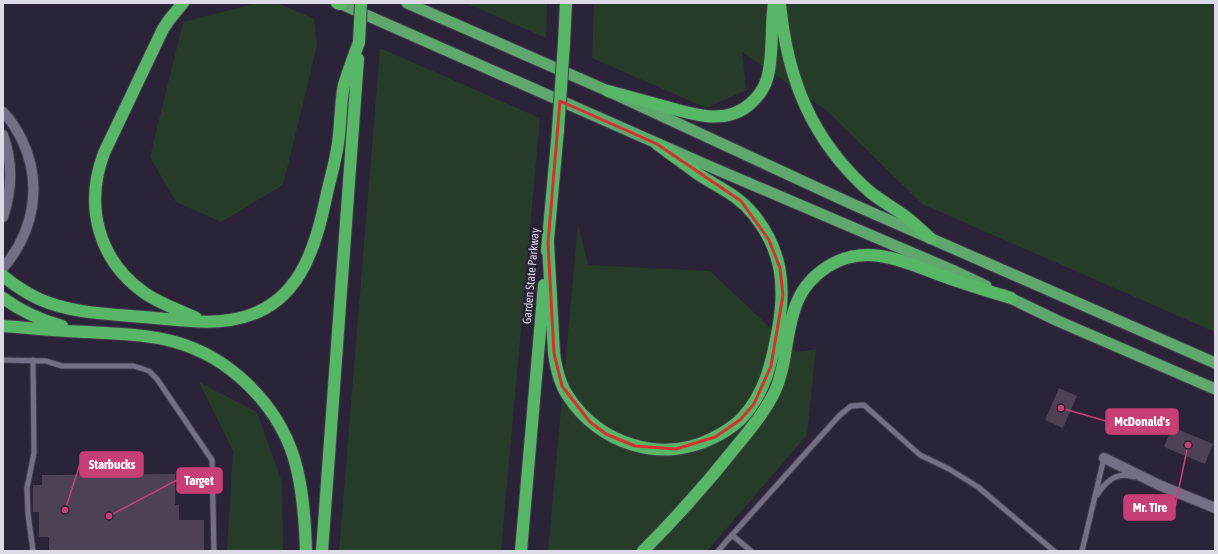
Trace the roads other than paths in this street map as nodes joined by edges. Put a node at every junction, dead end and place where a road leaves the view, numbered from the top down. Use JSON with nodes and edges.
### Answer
{"nodes":[{"id":1,"x":182,"y":3,"type":"edge"},
{"id":2,"x":339,"y":3,"type":"edge"},
{"id":3,"x":361,"y":3,"type":"edge"},
{"id":4,"x":408,"y":3,"type":"edge"},
{"id":5,"x":566,"y":3,"type":"edge"},
{"id":6,"x":774,"y":3,"type":"edge"},
{"id":7,"x":780,"y":3,"type":"edge"},
{"id":8,"x":359,"y":42,"type":"junction"},
{"id":9,"x":608,"y":91,"type":"junction"},
{"id":10,"x":3,"y":112,"type":"edge"},
{"id":11,"x":3,"y":135,"type":"edge"},
{"id":12,"x":657,"y":144,"type":"junction"},
{"id":13,"x":3,"y":217,"type":"edge"},
{"id":14,"x":930,"y":238,"type":"junction"},
{"id":15,"x":548,"y":243,"type":"junction"},
{"id":16,"x":3,"y":268,"type":"edge"},
{"id":17,"x":3,"y":276,"type":"edge"},
{"id":18,"x":3,"y":298,"type":"edge"},
{"id":19,"x":1011,"y":298,"type":"junction"},
{"id":20,"x":204,"y":322,"type":"junction"},
{"id":21,"x":3,"y":326,"type":"edge"},
{"id":22,"x":94,"y":333,"type":"junction"},
{"id":23,"x":3,"y":360,"type":"edge"},
{"id":24,"x":32,"y":360,"type":"junction"},
{"id":25,"x":1215,"y":363,"type":"edge"},
{"id":26,"x":1213,"y":390,"type":"edge"},
{"id":27,"x":1104,"y":458,"type":"joint"},
{"id":28,"x":1159,"y":485,"type":"junction"},
{"id":29,"x":1094,"y":499,"type":"junction"},
{"id":30,"x":1215,"y":508,"type":"edge"},
{"id":31,"x":732,"y":535,"type":"junction"},
{"id":32,"x":33,"y":551,"type":"edge"},
{"id":33,"x":214,"y":551,"type":"edge"},
{"id":34,"x":306,"y":551,"type":"edge"},
{"id":35,"x":322,"y":551,"type":"edge"},
{"id":36,"x":521,"y":551,"type":"edge"},
{"id":37,"x":643,"y":551,"type":"edge"},
{"id":38,"x":718,"y":551,"type":"edge"},
{"id":39,"x":751,"y":551,"type":"edge"},
{"id":40,"x":1054,"y":551,"type":"edge"},
{"id":41,"x":1082,"y":551,"type":"edge"}],
"edges":[{"from":1,"to":20,"type":"highway"},
{"from":2,"to":12,"type":"highway"},
{"from":3,"to":8,"type":"highway","bridge":true},
{"from":4,"to":9,"type":"highway"},
{"from":5,"to":15,"type":"highway","name":"Garden State Parkway","bridge":true},
{"from":6,"to":9,"type":"highway"},
{"from":7,"to":14,"type":"highway"},
{"from":8,"to":20,"type":"highway"},
{"from":8,"to":35,"type":"highway"},
{"from":9,"to":14,"type":"highway"},
{"from":10,"to":16,"type":"street"},
{"from":11,"to":13,"type":"street"},
{"from":12,"to":15,"type":"highway"},
{"from":12,"to":19,"type":"highway"},
{"from":14,"to":25,"type":"highway"},
{"from":15,"to":36,"type":"highway","name":"Garden State Parkway"},
{"from":17,"to":20,"type":"highway"},
{"from":18,"to":22,"type":"highway"},
{"from":19,"to":26,"type":"highway"},
{"from":19,"to":37,"type":"highway"},
{"from":21,"to":22,"type":"highway"},
{"from":22,"to":34,"type":"highway"},
{"from":23,"to":24,"type":"lane"},
{"from":24,"to":32,"type":"lane"},
{"from":24,"to":33,"type":"lane"},
{"from":27,"to":28,"type":"street"},
{"from":27,"to":29,"type":"lane"},
{"from":28,"to":29,"type":"lane"},
{"from":28,"to":30,"type":"street"},
{"from":29,"to":41,"type":"lane"},
{"from":31,"to":38,"type":"lane"},
{"from":31,"to":39,"type":"lane"},
{"from":31,"to":40,"type":"lane"}]}
